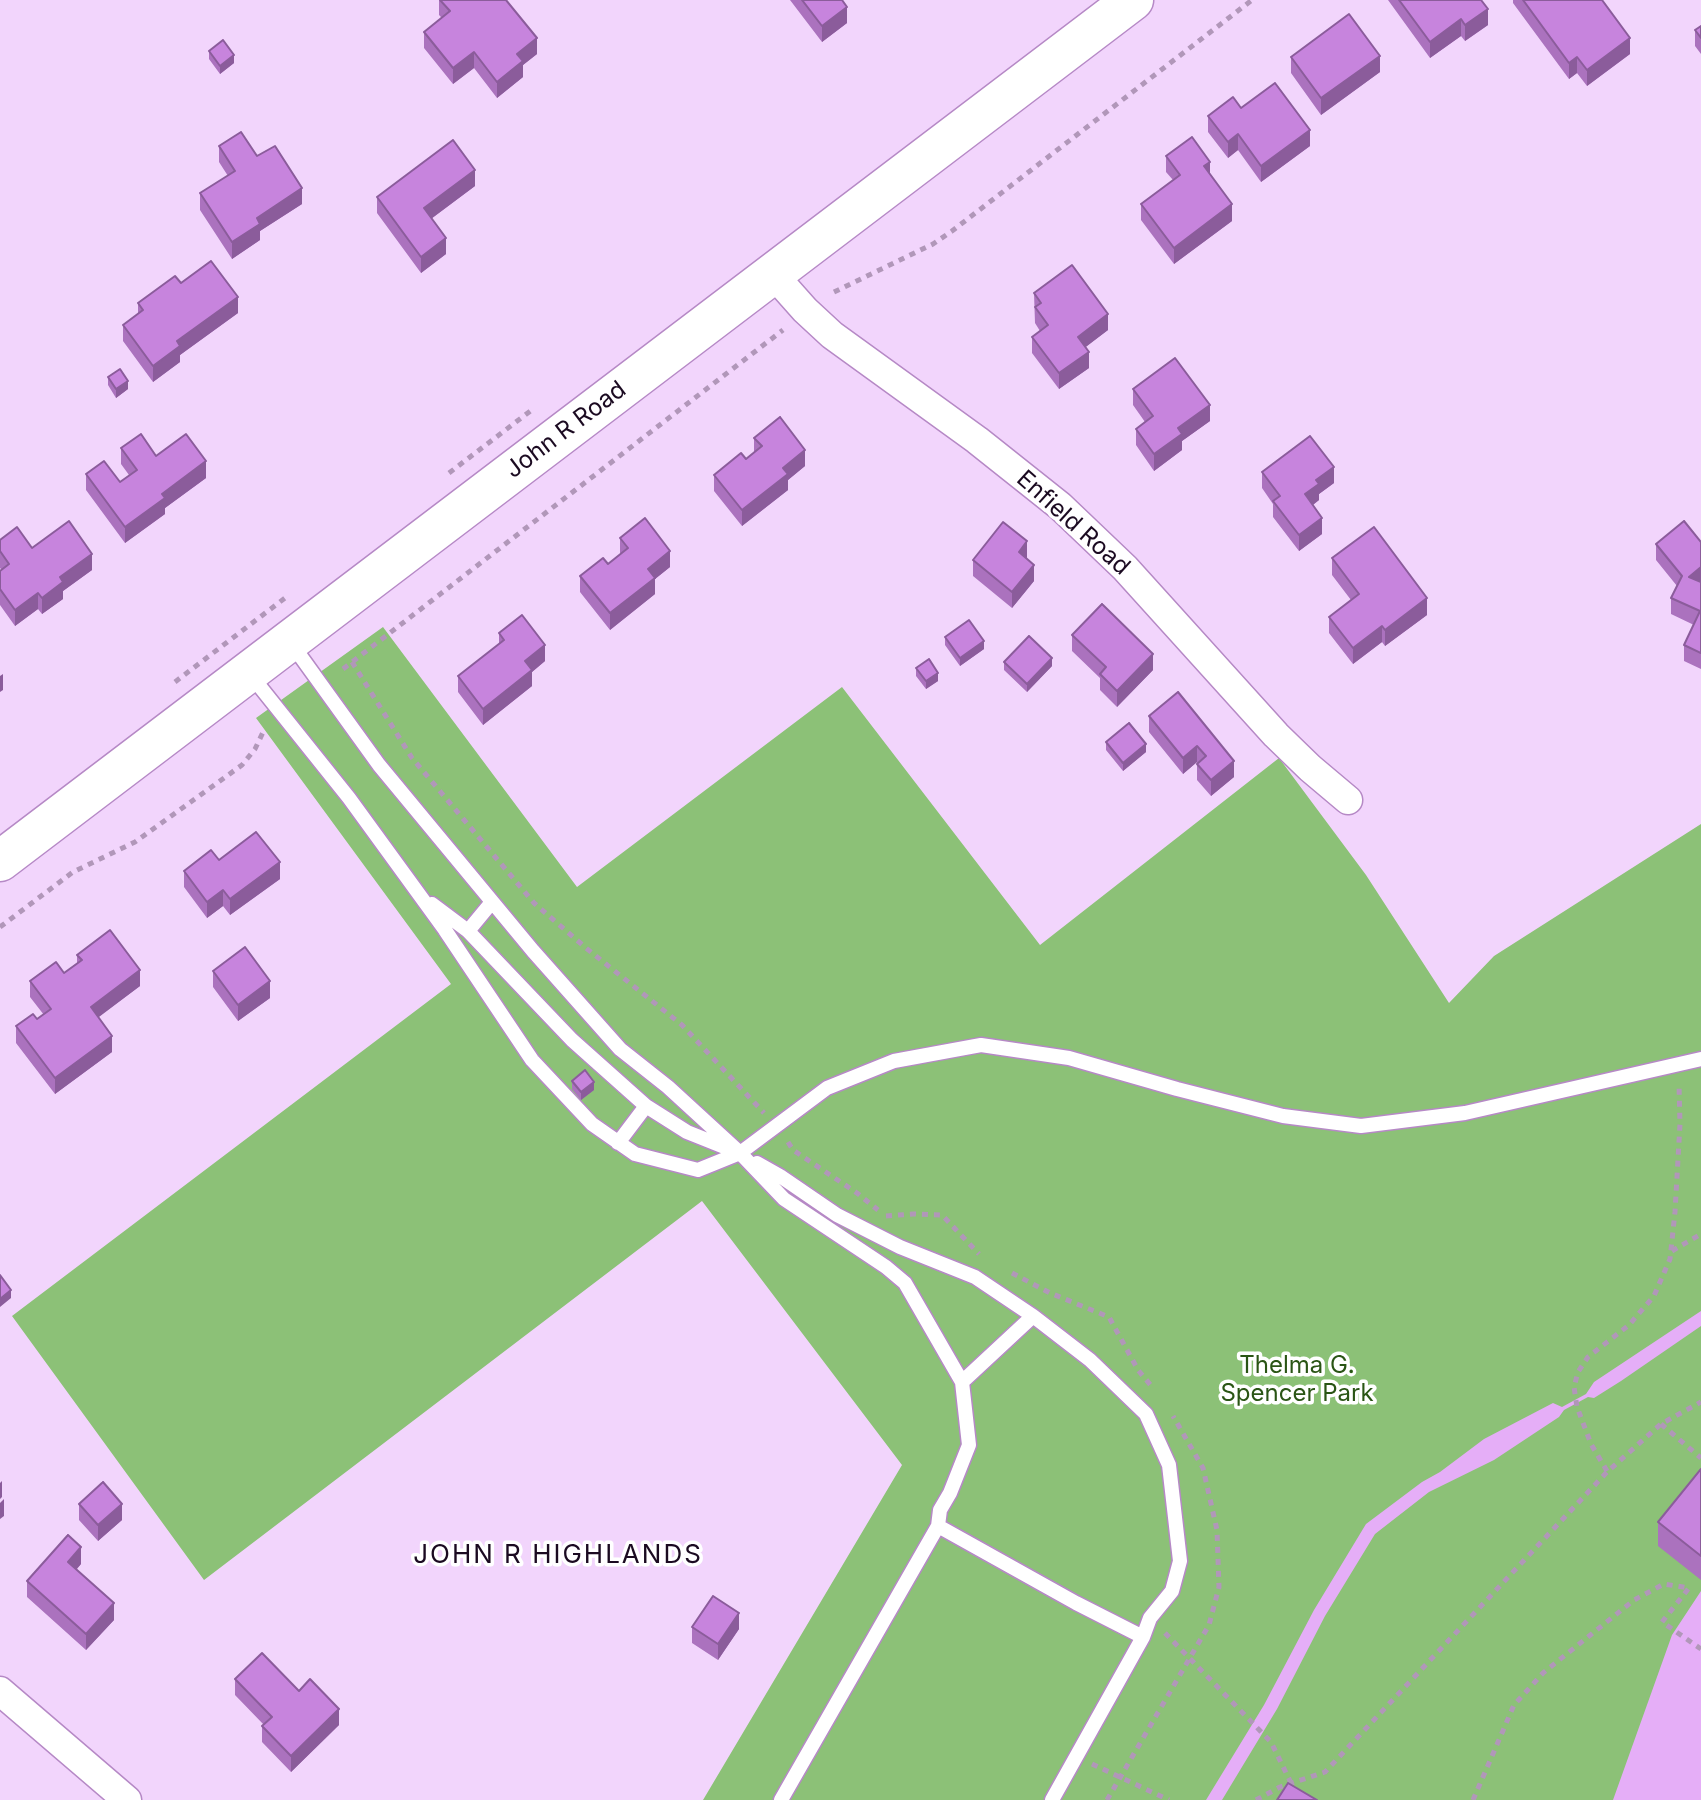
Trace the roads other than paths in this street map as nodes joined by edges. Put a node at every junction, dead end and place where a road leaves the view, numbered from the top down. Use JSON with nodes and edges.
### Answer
{"nodes":[{"id":1,"x":1133,"y":0,"type":"edge"},
{"id":2,"x":773,"y":274,"type":"junction"},
{"id":3,"x":290,"y":642,"type":"junction"},
{"id":4,"x":248,"y":673,"type":"junction"},
{"id":5,"x":1348,"y":800,"type":"dead end"},
{"id":6,"x":0,"y":861,"type":"edge"},
{"id":7,"x":420,"y":895,"type":"junction"},
{"id":8,"x":492,"y":902,"type":"junction"},
{"id":9,"x":468,"y":931,"type":"junction"},
{"id":10,"x":1701,"y":1059,"type":"edge"},
{"id":11,"x":646,"y":1106,"type":"junction"},
{"id":12,"x":618,"y":1143,"type":"junction"},
{"id":13,"x":740,"y":1153,"type":"junction"},
{"id":14,"x":1033,"y":1316,"type":"junction"},
{"id":15,"x":962,"y":1382,"type":"junction"},
{"id":16,"x":938,"y":1526,"type":"junction"},
{"id":17,"x":1143,"y":1637,"type":"junction"},
{"id":18,"x":0,"y":1691,"type":"edge"},
{"id":19,"x":127,"y":1800,"type":"edge"},
{"id":20,"x":781,"y":1800,"type":"edge"},
{"id":21,"x":1052,"y":1800,"type":"edge"}],
"edges":[{"from":1,"to":2,"type":"main road","name":"John R Road"},
{"from":2,"to":3,"type":"main road","name":"John R Road"},
{"from":2,"to":5,"type":"street","name":"Enfield Road"},
{"from":3,"to":4,"type":"main road","name":"John R Road"},
{"from":3,"to":8,"type":"lane"},
{"from":4,"to":6,"type":"main road","name":"John R Road"},
{"from":4,"to":7,"type":"lane"},
{"from":7,"to":9,"type":"lane"},
{"from":7,"to":12,"type":"lane"},
{"from":8,"to":9,"type":"lane"},
{"from":8,"to":13,"type":"lane"},
{"from":9,"to":11,"type":"lane"},
{"from":10,"to":13,"type":"lane"},
{"from":11,"to":12,"type":"lane"},
{"from":11,"to":13,"type":"lane"},
{"from":12,"to":13,"type":"lane"},
{"from":13,"to":14,"type":"lane"},
{"from":13,"to":15,"type":"lane"},
{"from":14,"to":15,"type":"lane"},
{"from":14,"to":17,"type":"lane"},
{"from":15,"to":16,"type":"lane"},
{"from":16,"to":17,"type":"lane"},
{"from":16,"to":20,"type":"lane"},
{"from":17,"to":21,"type":"lane"},
{"from":18,"to":19,"type":"street"}]}
